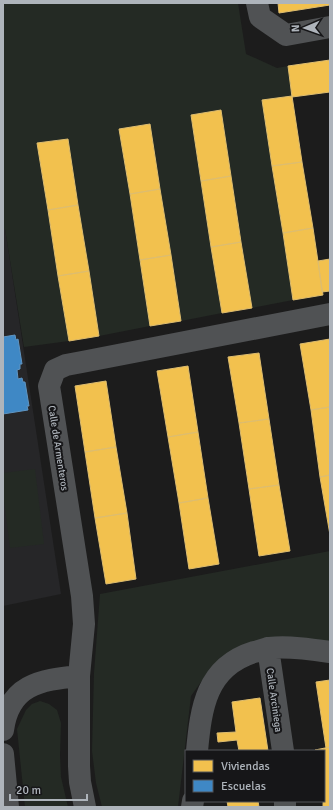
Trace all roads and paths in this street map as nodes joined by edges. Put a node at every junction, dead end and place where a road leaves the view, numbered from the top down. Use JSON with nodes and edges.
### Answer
{"nodes":[{"id":1,"x":257,"y":3,"type":"edge"},
{"id":2,"x":330,"y":27,"type":"edge"},
{"id":3,"x":330,"y":314,"type":"edge"},
{"id":4,"x":268,"y":648,"type":"junction"},
{"id":5,"x":330,"y":652,"type":"edge"},
{"id":6,"x":78,"y":676,"type":"junction"},
{"id":7,"x":3,"y":730,"type":"edge"},
{"id":8,"x":197,"y":750,"type":"edge"},
{"id":9,"x":283,"y":750,"type":"edge"},
{"id":10,"x":3,"y":754,"type":"edge"},
{"id":11,"x":8,"y":807,"type":"edge"},
{"id":12,"x":85,"y":807,"type":"edge"}],
"edges":[{"from":1,"to":2,"type":"street"},
{"from":3,"to":6,"type":"street","name":"Calle de Armenteros"},
{"from":4,"to":5,"type":"street"},
{"from":4,"to":8,"type":"street"},
{"from":4,"to":9,"type":"street","name":"Calle Arciniega"},
{"from":6,"to":7,"type":"street"},
{"from":6,"to":12,"type":"street","name":"Calle de Armenteros"},
{"from":10,"to":11,"type":"street"}]}
